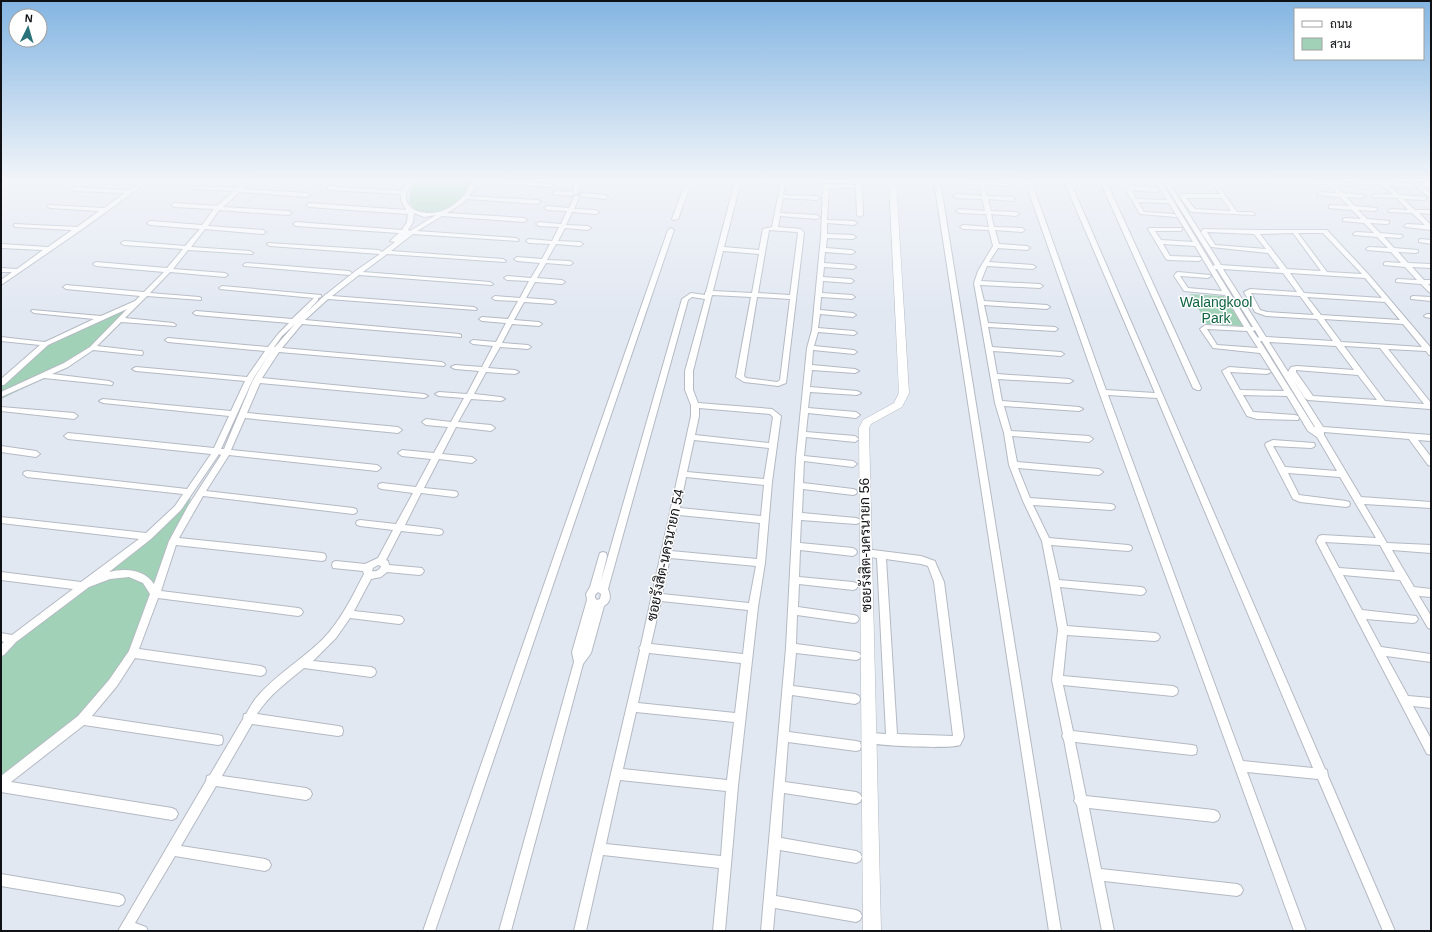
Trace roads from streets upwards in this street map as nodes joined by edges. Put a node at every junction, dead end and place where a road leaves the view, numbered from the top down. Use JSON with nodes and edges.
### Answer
{"nodes":[{"id":1,"x":85,"y":224,"type":"edge"},
{"id":2,"x":170,"y":224,"type":"edge"},
{"id":3,"x":206,"y":224,"type":"edge"},
{"id":4,"x":303,"y":224,"type":"edge"},
{"id":5,"x":409,"y":224,"type":"edge"},
{"id":6,"x":425,"y":224,"type":"edge"},
{"id":7,"x":545,"y":224,"type":"edge"},
{"id":8,"x":727,"y":224,"type":"edge"},
{"id":9,"x":776,"y":224,"type":"edge"},
{"id":10,"x":825,"y":224,"type":"edge"},
{"id":11,"x":894,"y":224,"type":"edge"},
{"id":12,"x":944,"y":224,"type":"edge"},
{"id":13,"x":991,"y":224,"type":"edge"},
{"id":14,"x":1043,"y":224,"type":"edge"},
{"id":15,"x":1085,"y":224,"type":"edge"},
{"id":16,"x":1123,"y":224,"type":"edge"},
{"id":17,"x":1185,"y":224,"type":"edge"},
{"id":18,"x":1192,"y":224,"type":"edge"},
{"id":19,"x":1368,"y":224,"type":"edge"},
{"id":20,"x":16,"y":225,"type":"dead end"},
{"id":21,"x":563,"y":226,"type":"junction"},
{"id":22,"x":1407,"y":226,"type":"dead end"},
{"id":23,"x":204,"y":227,"type":"junction"},
{"id":24,"x":963,"y":227,"type":"dead end"},
{"id":25,"x":588,"y":228,"type":"dead end"},
{"id":26,"x":775,"y":228,"type":"junction"},
{"id":27,"x":1431,"y":228,"type":"edge"},
{"id":28,"x":79,"y":229,"type":"junction"},
{"id":29,"x":992,"y":229,"type":"junction"},
{"id":30,"x":1180,"y":229,"type":"dead end"},
{"id":31,"x":671,"y":230,"type":"dead end"},
{"id":32,"x":1022,"y":230,"type":"dead end"},
{"id":33,"x":1294,"y":231,"type":"junction"},
{"id":34,"x":263,"y":232,"type":"dead end"},
{"id":35,"x":404,"y":232,"type":"junction"},
{"id":36,"x":412,"y":232,"type":"junction"},
{"id":37,"x":1256,"y":232,"type":"junction"},
{"id":38,"x":1356,"y":234,"type":"dead end"},
{"id":39,"x":1378,"y":235,"type":"junction"},
{"id":40,"x":824,"y":236,"type":"junction"},
{"id":41,"x":1400,"y":236,"type":"dead end"},
{"id":42,"x":853,"y":237,"type":"dead end"},
{"id":43,"x":516,"y":240,"type":"dead end"},
{"id":44,"x":529,"y":241,"type":"dead end"},
{"id":45,"x":1421,"y":241,"type":"dead end"},
{"id":46,"x":554,"y":242,"type":"junction"},
{"id":47,"x":1158,"y":242,"type":"junction"},
{"id":48,"x":1431,"y":242,"type":"edge"},
{"id":49,"x":124,"y":243,"type":"dead end"},
{"id":50,"x":270,"y":244,"type":"dead end"},
{"id":51,"x":580,"y":244,"type":"dead end"},
{"id":52,"x":1196,"y":244,"type":"junction"},
{"id":53,"x":1,"y":246,"type":"edge"},
{"id":54,"x":996,"y":246,"type":"junction"},
{"id":55,"x":188,"y":248,"type":"junction"},
{"id":56,"x":1027,"y":248,"type":"dead end"},
{"id":57,"x":721,"y":249,"type":"junction"},
{"id":58,"x":1369,"y":249,"type":"dead end"},
{"id":59,"x":49,"y":250,"type":"junction"},
{"id":60,"x":822,"y":250,"type":"junction"},
{"id":61,"x":1392,"y":250,"type":"junction"},
{"id":62,"x":1269,"y":251,"type":"junction"},
{"id":63,"x":1416,"y":251,"type":"dead end"},
{"id":64,"x":379,"y":252,"type":"junction"},
{"id":65,"x":387,"y":252,"type":"junction"},
{"id":66,"x":762,"y":252,"type":"junction"},
{"id":67,"x":852,"y":252,"type":"dead end"},
{"id":68,"x":250,"y":253,"type":"dead end"},
{"id":69,"x":517,"y":258,"type":"dead end"},
{"id":70,"x":1199,"y":259,"type":"dead end"},
{"id":71,"x":544,"y":261,"type":"junction"},
{"id":72,"x":503,"y":262,"type":"dead end"},
{"id":73,"x":570,"y":263,"type":"dead end"},
{"id":74,"x":96,"y":264,"type":"dead end"},
{"id":75,"x":246,"y":264,"type":"dead end"},
{"id":76,"x":986,"y":264,"type":"junction"},
{"id":77,"x":1386,"y":264,"type":"dead end"},
{"id":78,"x":1406,"y":264,"type":"junction"},
{"id":79,"x":821,"y":265,"type":"junction"},
{"id":80,"x":1431,"y":266,"type":"edge"},
{"id":81,"x":853,"y":267,"type":"dead end"},
{"id":82,"x":1033,"y":267,"type":"dead end"},
{"id":83,"x":1211,"y":267,"type":"junction"},
{"id":84,"x":1219,"y":268,"type":"junction"},
{"id":85,"x":1,"y":270,"type":"edge"},
{"id":86,"x":169,"y":270,"type":"junction"},
{"id":87,"x":18,"y":271,"type":"junction"},
{"id":88,"x":1285,"y":271,"type":"junction"},
{"id":89,"x":352,"y":273,"type":"junction"},
{"id":90,"x":1326,"y":274,"type":"junction"},
{"id":91,"x":225,"y":275,"type":"dead end"},
{"id":92,"x":1208,"y":276,"type":"dead end"},
{"id":93,"x":1367,"y":276,"type":"junction"},
{"id":94,"x":507,"y":278,"type":"dead end"},
{"id":95,"x":820,"y":279,"type":"junction"},
{"id":96,"x":534,"y":280,"type":"junction"},
{"id":97,"x":851,"y":281,"type":"dead end"},
{"id":98,"x":1398,"y":281,"type":"dead end"},
{"id":99,"x":562,"y":282,"type":"dead end"},
{"id":100,"x":1422,"y":282,"type":"junction"},
{"id":101,"x":1431,"y":282,"type":"edge"},
{"id":102,"x":1,"y":283,"type":"edge"},
{"id":103,"x":977,"y":283,"type":"junction"},
{"id":104,"x":490,"y":284,"type":"dead end"},
{"id":105,"x":1040,"y":286,"type":"dead end"},
{"id":106,"x":66,"y":287,"type":"dead end"},
{"id":107,"x":222,"y":288,"type":"dead end"},
{"id":108,"x":1431,"y":291,"type":"edge"},
{"id":109,"x":708,"y":293,"type":"junction"},
{"id":110,"x":1227,"y":293,"type":"junction"},
{"id":111,"x":145,"y":294,"type":"junction"},
{"id":112,"x":755,"y":294,"type":"junction"},
{"id":113,"x":1301,"y":294,"type":"junction"},
{"id":114,"x":322,"y":296,"type":"junction"},
{"id":115,"x":818,"y":296,"type":"junction"},
{"id":116,"x":793,"y":297,"type":"junction"},
{"id":117,"x":852,"y":297,"type":"dead end"},
{"id":118,"x":495,"y":298,"type":"dead end"},
{"id":119,"x":1413,"y":298,"type":"dead end"},
{"id":120,"x":200,"y":299,"type":"dead end"},
{"id":121,"x":1431,"y":299,"type":"edge"},
{"id":122,"x":522,"y":300,"type":"junction"},
{"id":123,"x":1386,"y":300,"type":"junction"},
{"id":124,"x":138,"y":301,"type":"junction"},
{"id":125,"x":553,"y":302,"type":"dead end"},
{"id":126,"x":981,"y":303,"type":"junction"},
{"id":127,"x":1046,"y":308,"type":"dead end"},
{"id":128,"x":474,"y":309,"type":"dead end"},
{"id":129,"x":34,"y":311,"type":"dead end"},
{"id":130,"x":816,"y":312,"type":"junction"},
{"id":131,"x":196,"y":313,"type":"dead end"},
{"id":132,"x":853,"y":315,"type":"dead end"},
{"id":133,"x":1317,"y":316,"type":"junction"},
{"id":134,"x":103,"y":318,"type":"junction"},
{"id":135,"x":482,"y":319,"type":"dead end"},
{"id":136,"x":121,"y":320,"type":"junction"},
{"id":137,"x":296,"y":321,"type":"junction"},
{"id":138,"x":510,"y":322,"type":"junction"},
{"id":139,"x":1405,"y":322,"type":"junction"},
{"id":140,"x":539,"y":324,"type":"dead end"},
{"id":141,"x":173,"y":325,"type":"dead end"},
{"id":142,"x":985,"y":325,"type":"junction"},
{"id":143,"x":1055,"y":329,"type":"dead end"},
{"id":144,"x":1250,"y":329,"type":"junction"},
{"id":145,"x":815,"y":330,"type":"junction"},
{"id":146,"x":1258,"y":330,"type":"junction"},
{"id":147,"x":854,"y":333,"type":"dead end"},
{"id":148,"x":459,"y":336,"type":"dead end"},
{"id":149,"x":1,"y":339,"type":"edge"},
{"id":150,"x":1255,"y":339,"type":"junction"},
{"id":151,"x":1264,"y":339,"type":"junction"},
{"id":152,"x":168,"y":340,"type":"dead end"},
{"id":153,"x":473,"y":342,"type":"dead end"},
{"id":154,"x":46,"y":344,"type":"junction"},
{"id":155,"x":1338,"y":344,"type":"junction"},
{"id":156,"x":498,"y":345,"type":"junction"},
{"id":157,"x":1382,"y":346,"type":"junction"},
{"id":158,"x":528,"y":347,"type":"dead end"},
{"id":159,"x":92,"y":348,"type":"junction"},
{"id":160,"x":810,"y":348,"type":"junction"},
{"id":161,"x":269,"y":349,"type":"junction"},
{"id":162,"x":277,"y":349,"type":"junction"},
{"id":163,"x":990,"y":349,"type":"junction"},
{"id":164,"x":1263,"y":351,"type":"junction"},
{"id":165,"x":1429,"y":351,"type":"edge"},
{"id":166,"x":854,"y":352,"type":"dead end"},
{"id":167,"x":140,"y":353,"type":"dead end"},
{"id":168,"x":1061,"y":354,"type":"dead end"},
{"id":169,"x":442,"y":364,"type":"dead end"},
{"id":170,"x":455,"y":367,"type":"dead end"},
{"id":171,"x":808,"y":367,"type":"junction"},
{"id":172,"x":136,"y":369,"type":"dead end"},
{"id":173,"x":484,"y":370,"type":"junction"},
{"id":174,"x":855,"y":371,"type":"dead end"},
{"id":175,"x":1,"y":372,"type":"edge"},
{"id":176,"x":515,"y":372,"type":"dead end"},
{"id":177,"x":1267,"y":372,"type":"dead end"},
{"id":178,"x":11,"y":373,"type":"junction"},
{"id":179,"x":1360,"y":373,"type":"junction"},
{"id":180,"x":45,"y":376,"type":"junction"},
{"id":181,"x":994,"y":376,"type":"junction"},
{"id":182,"x":249,"y":379,"type":"junction"},
{"id":183,"x":257,"y":380,"type":"junction"},
{"id":184,"x":1069,"y":381,"type":"dead end"},
{"id":185,"x":1,"y":383,"type":"edge"},
{"id":186,"x":109,"y":383,"type":"dead end"},
{"id":187,"x":1197,"y":388,"type":"dead end"},
{"id":188,"x":806,"y":389,"type":"junction"},
{"id":189,"x":1103,"y":392,"type":"junction"},
{"id":190,"x":1238,"y":392,"type":"junction"},
{"id":191,"x":857,"y":393,"type":"dead end"},
{"id":192,"x":439,"y":394,"type":"dead end"},
{"id":193,"x":1289,"y":394,"type":"junction"},
{"id":194,"x":1,"y":395,"type":"edge"},
{"id":195,"x":424,"y":396,"type":"dead end"},
{"id":196,"x":469,"y":396,"type":"junction"},
{"id":197,"x":1158,"y":396,"type":"junction"},
{"id":198,"x":501,"y":399,"type":"dead end"},
{"id":199,"x":104,"y":401,"type":"dead end"},
{"id":200,"x":999,"y":403,"type":"junction"},
{"id":201,"x":1382,"y":404,"type":"junction"},
{"id":202,"x":695,"y":406,"type":"junction"},
{"id":203,"x":1430,"y":407,"type":"edge"},
{"id":204,"x":1,"y":409,"type":"edge"},
{"id":205,"x":1079,"y":409,"type":"dead end"},
{"id":206,"x":805,"y":410,"type":"junction"},
{"id":207,"x":234,"y":414,"type":"junction"},
{"id":208,"x":242,"y":415,"type":"junction"},
{"id":209,"x":856,"y":415,"type":"dead end"},
{"id":210,"x":74,"y":416,"type":"dead end"},
{"id":211,"x":1295,"y":418,"type":"dead end"},
{"id":212,"x":426,"y":422,"type":"dead end"},
{"id":213,"x":453,"y":425,"type":"junction"},
{"id":214,"x":491,"y":428,"type":"dead end"},
{"id":215,"x":398,"y":430,"type":"dead end"},
{"id":216,"x":1320,"y":432,"type":"junction"},
{"id":217,"x":1008,"y":433,"type":"junction"},
{"id":218,"x":803,"y":434,"type":"junction"},
{"id":219,"x":68,"y":436,"type":"dead end"},
{"id":220,"x":690,"y":437,"type":"junction"},
{"id":221,"x":1412,"y":437,"type":"junction"},
{"id":222,"x":1431,"y":438,"type":"edge"},
{"id":223,"x":855,"y":439,"type":"dead end"},
{"id":224,"x":1089,"y":439,"type":"dead end"},
{"id":225,"x":1311,"y":445,"type":"dead end"},
{"id":226,"x":773,"y":446,"type":"junction"},
{"id":227,"x":1,"y":449,"type":"edge"},
{"id":228,"x":216,"y":452,"type":"junction"},
{"id":229,"x":402,"y":452,"type":"dead end"},
{"id":230,"x":226,"y":453,"type":"junction"},
{"id":231,"x":36,"y":454,"type":"dead end"},
{"id":232,"x":437,"y":456,"type":"junction"},
{"id":233,"x":800,"y":458,"type":"junction"},
{"id":234,"x":472,"y":460,"type":"dead end"},
{"id":235,"x":1431,"y":463,"type":"edge"},
{"id":236,"x":852,"y":464,"type":"dead end"},
{"id":237,"x":1013,"y":465,"type":"junction"},
{"id":238,"x":378,"y":468,"type":"dead end"},
{"id":239,"x":1283,"y":470,"type":"junction"},
{"id":240,"x":1099,"y":472,"type":"dead end"},
{"id":241,"x":27,"y":474,"type":"dead end"},
{"id":242,"x":682,"y":474,"type":"junction"},
{"id":243,"x":1342,"y":474,"type":"junction"},
{"id":244,"x":768,"y":482,"type":"junction"},
{"id":245,"x":382,"y":486,"type":"dead end"},
{"id":246,"x":799,"y":486,"type":"junction"},
{"id":247,"x":419,"y":490,"type":"junction"},
{"id":248,"x":190,"y":492,"type":"junction"},
{"id":249,"x":853,"y":492,"type":"dead end"},
{"id":250,"x":200,"y":493,"type":"junction"},
{"id":251,"x":454,"y":494,"type":"dead end"},
{"id":252,"x":1358,"y":500,"type":"junction"},
{"id":253,"x":1027,"y":501,"type":"junction"},
{"id":254,"x":1346,"y":504,"type":"dead end"},
{"id":255,"x":1431,"y":505,"type":"edge"},
{"id":256,"x":1111,"y":507,"type":"dead end"},
{"id":257,"x":353,"y":511,"type":"dead end"},
{"id":258,"x":674,"y":511,"type":"junction"},
{"id":259,"x":798,"y":516,"type":"junction"},
{"id":260,"x":1,"y":520,"type":"edge"},
{"id":261,"x":765,"y":520,"type":"junction"},
{"id":262,"x":856,"y":521,"type":"dead end"},
{"id":263,"x":360,"y":523,"type":"dead end"},
{"id":264,"x":399,"y":527,"type":"junction"},
{"id":265,"x":439,"y":532,"type":"dead end"},
{"id":266,"x":148,"y":537,"type":"junction"},
{"id":267,"x":173,"y":541,"type":"junction"},
{"id":268,"x":1046,"y":541,"type":"junction"},
{"id":269,"x":1384,"y":544,"type":"junction"},
{"id":270,"x":796,"y":546,"type":"junction"},
{"id":271,"x":1128,"y":548,"type":"dead end"},
{"id":272,"x":1431,"y":549,"type":"edge"},
{"id":273,"x":859,"y":552,"type":"junction"},
{"id":274,"x":666,"y":554,"type":"junction"},
{"id":275,"x":603,"y":556,"type":"dead end"},
{"id":276,"x":881,"y":556,"type":"junction"},
{"id":277,"x":322,"y":557,"type":"dead end"},
{"id":278,"x":761,"y":563,"type":"junction"},
{"id":279,"x":336,"y":564,"type":"dead end"},
{"id":280,"x":383,"y":565,"type":"junction"},
{"id":281,"x":368,"y":571,"type":"junction"},
{"id":282,"x":1336,"y":571,"type":"junction"},
{"id":283,"x":419,"y":572,"type":"dead end"},
{"id":284,"x":1,"y":576,"type":"edge"},
{"id":285,"x":1402,"y":576,"type":"junction"},
{"id":286,"x":794,"y":580,"type":"junction"},
{"id":287,"x":1054,"y":583,"type":"junction"},
{"id":288,"x":81,"y":586,"type":"junction"},
{"id":289,"x":853,"y":586,"type":"dead end"},
{"id":290,"x":599,"y":590,"type":"junction"},
{"id":291,"x":1141,"y":591,"type":"dead end"},
{"id":292,"x":1411,"y":591,"type":"junction"},
{"id":293,"x":1431,"y":592,"type":"edge"},
{"id":294,"x":155,"y":594,"type":"junction"},
{"id":295,"x":657,"y":598,"type":"junction"},
{"id":296,"x":596,"y":602,"type":"junction"},
{"id":297,"x":753,"y":607,"type":"junction"},
{"id":298,"x":793,"y":610,"type":"junction"},
{"id":299,"x":298,"y":612,"type":"dead end"},
{"id":300,"x":348,"y":614,"type":"junction"},
{"id":301,"x":1359,"y":614,"type":"junction"},
{"id":302,"x":854,"y":618,"type":"dead end"},
{"id":303,"x":1413,"y":619,"type":"dead end"},
{"id":304,"x":399,"y":620,"type":"dead end"},
{"id":305,"x":1431,"y":625,"type":"edge"},
{"id":306,"x":1063,"y":630,"type":"junction"},
{"id":307,"x":1,"y":637,"type":"edge"},
{"id":308,"x":1155,"y":637,"type":"dead end"},
{"id":309,"x":13,"y":639,"type":"junction"},
{"id":310,"x":644,"y":648,"type":"junction"},
{"id":311,"x":791,"y":648,"type":"junction"},
{"id":312,"x":1379,"y":651,"type":"junction"},
{"id":313,"x":1,"y":652,"type":"edge"},
{"id":314,"x":133,"y":653,"type":"junction"},
{"id":315,"x":856,"y":656,"type":"dead end"},
{"id":316,"x":1431,"y":658,"type":"edge"},
{"id":317,"x":747,"y":659,"type":"junction"},
{"id":318,"x":304,"y":664,"type":"junction"},
{"id":319,"x":261,"y":671,"type":"dead end"},
{"id":320,"x":372,"y":672,"type":"dead end"},
{"id":321,"x":1057,"y":680,"type":"junction"},
{"id":322,"x":788,"y":690,"type":"junction"},
{"id":323,"x":1173,"y":691,"type":"dead end"},
{"id":324,"x":855,"y":699,"type":"dead end"},
{"id":325,"x":1405,"y":701,"type":"junction"},
{"id":326,"x":1431,"y":703,"type":"edge"},
{"id":327,"x":631,"y":707,"type":"junction"},
{"id":328,"x":248,"y":718,"type":"junction"},
{"id":329,"x":740,"y":718,"type":"junction"},
{"id":330,"x":82,"y":720,"type":"junction"},
{"id":331,"x":338,"y":731,"type":"dead end"},
{"id":332,"x":783,"y":736,"type":"junction"},
{"id":333,"x":1067,"y":736,"type":"junction"},
{"id":334,"x":870,"y":738,"type":"junction"},
{"id":335,"x":218,"y":740,"type":"dead end"},
{"id":336,"x":892,"y":740,"type":"junction"},
{"id":337,"x":856,"y":746,"type":"dead end"},
{"id":338,"x":1192,"y":750,"type":"dead end"},
{"id":339,"x":1431,"y":750,"type":"edge"},
{"id":340,"x":1241,"y":766,"type":"junction"},
{"id":341,"x":616,"y":774,"type":"junction"},
{"id":342,"x":1322,"y":774,"type":"junction"},
{"id":343,"x":211,"y":780,"type":"junction"},
{"id":344,"x":1,"y":783,"type":"edge"},
{"id":345,"x":1,"y":786,"type":"edge"},
{"id":346,"x":732,"y":786,"type":"junction"},
{"id":347,"x":779,"y":787,"type":"junction"},
{"id":348,"x":306,"y":794,"type":"dead end"},
{"id":349,"x":856,"y":798,"type":"dead end"},
{"id":350,"x":1080,"y":801,"type":"junction"},
{"id":351,"x":172,"y":814,"type":"dead end"},
{"id":352,"x":1214,"y":816,"type":"dead end"},
{"id":353,"x":774,"y":843,"type":"junction"},
{"id":354,"x":599,"y":849,"type":"junction"},
{"id":355,"x":172,"y":850,"type":"junction"},
{"id":356,"x":856,"y":857,"type":"dead end"},
{"id":357,"x":726,"y":862,"type":"junction"},
{"id":358,"x":265,"y":865,"type":"dead end"},
{"id":359,"x":1096,"y":874,"type":"junction"},
{"id":360,"x":1,"y":880,"type":"edge"},
{"id":361,"x":1237,"y":890,"type":"dead end"},
{"id":362,"x":119,"y":900,"type":"dead end"},
{"id":363,"x":769,"y":901,"type":"junction"},
{"id":364,"x":856,"y":916,"type":"dead end"},
{"id":365,"x":125,"y":930,"type":"edge"},
{"id":366,"x":142,"y":931,"type":"edge"},
{"id":367,"x":429,"y":931,"type":"edge"},
{"id":368,"x":505,"y":931,"type":"edge"},
{"id":369,"x":580,"y":931,"type":"edge"},
{"id":370,"x":583,"y":931,"type":"edge"},
{"id":371,"x":719,"y":931,"type":"edge"},
{"id":372,"x":767,"y":931,"type":"edge"},
{"id":373,"x":872,"y":931,"type":"edge"},
{"id":374,"x":1055,"y":931,"type":"edge"},
{"id":375,"x":1108,"y":931,"type":"edge"},
{"id":376,"x":1300,"y":931,"type":"edge"},
{"id":377,"x":1389,"y":931,"type":"edge"}],
"edges":[{"from":1,"to":28,"type":"street"},
{"from":2,"to":23,"type":"street"},
{"from":3,"to":23,"type":"street"},
{"from":4,"to":35,"type":"street"},
{"from":5,"to":35,"type":"street"},
{"from":6,"to":36,"type":"street"},
{"from":7,"to":21,"type":"street"},
{"from":8,"to":57,"type":"street","name":"ซอยรังสิต-นครนายก 54"},
{"from":9,"to":26,"type":"street"},
{"from":10,"to":40,"type":"street"},
{"from":11,"to":273,"type":"street","name":"ซอยรังสิต-นครนายก 56"},
{"from":12,"to":374,"type":"street"},
{"from":13,"to":29,"type":"street"},
{"from":14,"to":189,"type":"street"},
{"from":15,"to":197,"type":"street"},
{"from":16,"to":187,"type":"street"},
{"from":17,"to":52,"type":"street"},
{"from":18,"to":84,"type":"street"},
{"from":19,"to":39,"type":"street"},
{"from":20,"to":28,"type":"street"},
{"from":21,"to":25,"type":"street"},
{"from":21,"to":46,"type":"street"},
{"from":22,"to":27,"type":"street"},
{"from":23,"to":34,"type":"street"},
{"from":23,"to":55,"type":"street"},
{"from":24,"to":29,"type":"street"},
{"from":26,"to":66,"type":"street"},
{"from":26,"to":116,"type":"street"},
{"from":28,"to":59,"type":"street"},
{"from":29,"to":32,"type":"street"},
{"from":29,"to":54,"type":"street"},
{"from":30,"to":47,"type":"street"},
{"from":31,"to":367,"type":"street"},
{"from":33,"to":37,"type":"street"},
{"from":33,"to":90,"type":"street"},
{"from":33,"to":93,"type":"street"},
{"from":35,"to":36,"type":"street"},
{"from":35,"to":64,"type":"street"},
{"from":36,"to":43,"type":"street"},
{"from":36,"to":65,"type":"street"},
{"from":37,"to":62,"type":"street"},
{"from":37,"to":62,"type":"street"},
{"from":38,"to":39,"type":"street"},
{"from":39,"to":41,"type":"street"},
{"from":39,"to":61,"type":"street"},
{"from":40,"to":42,"type":"street"},
{"from":40,"to":60,"type":"street"},
{"from":44,"to":46,"type":"street"},
{"from":45,"to":48,"type":"street"},
{"from":46,"to":51,"type":"street"},
{"from":46,"to":71,"type":"street"},
{"from":47,"to":52,"type":"street"},
{"from":47,"to":70,"type":"street"},
{"from":49,"to":55,"type":"street"},
{"from":50,"to":64,"type":"street"},
{"from":52,"to":83,"type":"street"},
{"from":53,"to":59,"type":"street"},
{"from":54,"to":56,"type":"street"},
{"from":54,"to":76,"type":"street"},
{"from":55,"to":68,"type":"street"},
{"from":55,"to":86,"type":"street"},
{"from":57,"to":66,"type":"street"},
{"from":57,"to":109,"type":"street","name":"ซอยรังสิต-นครนายก 54"},
{"from":58,"to":61,"type":"street"},
{"from":59,"to":87,"type":"street"},
{"from":60,"to":67,"type":"street"},
{"from":60,"to":79,"type":"street"},
{"from":61,"to":63,"type":"street"},
{"from":61,"to":78,"type":"street"},
{"from":62,"to":88,"type":"street"},
{"from":64,"to":89,"type":"street"},
{"from":65,"to":72,"type":"street"},
{"from":65,"to":89,"type":"street"},
{"from":66,"to":112,"type":"street"},
{"from":69,"to":71,"type":"street"},
{"from":71,"to":73,"type":"street"},
{"from":71,"to":96,"type":"street"},
{"from":74,"to":86,"type":"street"},
{"from":75,"to":89,"type":"street"},
{"from":76,"to":82,"type":"street"},
{"from":76,"to":103,"type":"street"},
{"from":77,"to":78,"type":"street"},
{"from":78,"to":80,"type":"street"},
{"from":78,"to":100,"type":"street"},
{"from":79,"to":81,"type":"street"},
{"from":79,"to":95,"type":"street"},
{"from":83,"to":84,"type":"street"},
{"from":83,"to":110,"type":"street"},
{"from":84,"to":88,"type":"street"},
{"from":84,"to":146,"type":"street"},
{"from":85,"to":87,"type":"street"},
{"from":86,"to":91,"type":"street"},
{"from":86,"to":111,"type":"street"},
{"from":87,"to":102,"type":"street"},
{"from":88,"to":90,"type":"street"},
{"from":88,"to":113,"type":"street"},
{"from":89,"to":104,"type":"street"},
{"from":89,"to":114,"type":"street"},
{"from":90,"to":93,"type":"street"},
{"from":92,"to":110,"type":"street"},
{"from":93,"to":123,"type":"street"},
{"from":94,"to":96,"type":"street"},
{"from":95,"to":97,"type":"street"},
{"from":95,"to":115,"type":"street"},
{"from":96,"to":99,"type":"street"},
{"from":96,"to":122,"type":"street"},
{"from":98,"to":100,"type":"street"},
{"from":100,"to":101,"type":"street"},
{"from":100,"to":108,"type":"street"},
{"from":103,"to":105,"type":"street"},
{"from":103,"to":126,"type":"street"},
{"from":106,"to":111,"type":"street"},
{"from":107,"to":114,"type":"street"},
{"from":109,"to":112,"type":"street"},
{"from":109,"to":202,"type":"street","name":"ซอยรังสิต-นครนายก 54"},
{"from":109,"to":290,"type":"street"},
{"from":110,"to":144,"type":"street"},
{"from":111,"to":120,"type":"street"},
{"from":111,"to":124,"type":"street"},
{"from":112,"to":116,"type":"street"},
{"from":112,"to":116,"type":"street"},
{"from":113,"to":123,"type":"street"},
{"from":113,"to":133,"type":"street"},
{"from":113,"to":133,"type":"street"},
{"from":114,"to":128,"type":"street"},
{"from":114,"to":137,"type":"street"},
{"from":115,"to":117,"type":"street"},
{"from":115,"to":130,"type":"street"},
{"from":118,"to":122,"type":"street"},
{"from":119,"to":121,"type":"street"},
{"from":122,"to":125,"type":"street"},
{"from":122,"to":138,"type":"street"},
{"from":123,"to":139,"type":"street"},
{"from":124,"to":134,"type":"street"},
{"from":124,"to":136,"type":"street"},
{"from":126,"to":127,"type":"street"},
{"from":126,"to":142,"type":"street"},
{"from":129,"to":134,"type":"street"},
{"from":130,"to":132,"type":"street"},
{"from":130,"to":145,"type":"street"},
{"from":131,"to":137,"type":"street"},
{"from":133,"to":139,"type":"street"},
{"from":133,"to":155,"type":"street"},
{"from":134,"to":154,"type":"street"},
{"from":135,"to":138,"type":"street"},
{"from":136,"to":141,"type":"street"},
{"from":136,"to":159,"type":"street"},
{"from":137,"to":148,"type":"street"},
{"from":137,"to":161,"type":"street"},
{"from":137,"to":162,"type":"street"},
{"from":138,"to":140,"type":"street"},
{"from":138,"to":156,"type":"street"},
{"from":139,"to":165,"type":"street"},
{"from":142,"to":143,"type":"street"},
{"from":142,"to":163,"type":"street"},
{"from":144,"to":146,"type":"street"},
{"from":144,"to":150,"type":"street"},
{"from":144,"to":164,"type":"street"},
{"from":145,"to":147,"type":"street"},
{"from":145,"to":160,"type":"street"},
{"from":146,"to":151,"type":"street"},
{"from":149,"to":154,"type":"street"},
{"from":150,"to":151,"type":"street"},
{"from":150,"to":164,"type":"street"},
{"from":151,"to":155,"type":"street"},
{"from":151,"to":216,"type":"street"},
{"from":152,"to":161,"type":"street"},
{"from":153,"to":156,"type":"street"},
{"from":154,"to":178,"type":"street"},
{"from":155,"to":157,"type":"street"},
{"from":155,"to":179,"type":"street"},
{"from":156,"to":158,"type":"street"},
{"from":156,"to":173,"type":"street"},
{"from":157,"to":165,"type":"street"},
{"from":157,"to":203,"type":"street"},
{"from":159,"to":167,"type":"street"},
{"from":159,"to":180,"type":"street"},
{"from":160,"to":166,"type":"street"},
{"from":160,"to":171,"type":"street"},
{"from":161,"to":162,"type":"street"},
{"from":161,"to":182,"type":"street"},
{"from":162,"to":169,"type":"street"},
{"from":162,"to":183,"type":"street"},
{"from":163,"to":168,"type":"street"},
{"from":163,"to":181,"type":"street"},
{"from":164,"to":193,"type":"street"},
{"from":170,"to":173,"type":"street"},
{"from":171,"to":174,"type":"street"},
{"from":171,"to":188,"type":"street"},
{"from":172,"to":182,"type":"street"},
{"from":173,"to":176,"type":"street"},
{"from":173,"to":196,"type":"street"},
{"from":175,"to":178,"type":"street"},
{"from":177,"to":190,"type":"street"},
{"from":178,"to":185,"type":"street"},
{"from":179,"to":201,"type":"street"},
{"from":179,"to":201,"type":"street"},
{"from":180,"to":186,"type":"street"},
{"from":180,"to":194,"type":"street"},
{"from":181,"to":184,"type":"street"},
{"from":181,"to":200,"type":"street"},
{"from":182,"to":207,"type":"street"},
{"from":183,"to":195,"type":"street"},
{"from":183,"to":208,"type":"street"},
{"from":188,"to":191,"type":"street"},
{"from":188,"to":206,"type":"street"},
{"from":189,"to":197,"type":"street"},
{"from":189,"to":340,"type":"street"},
{"from":190,"to":193,"type":"street"},
{"from":190,"to":211,"type":"street"},
{"from":192,"to":196,"type":"street"},
{"from":193,"to":216,"type":"street"},
{"from":196,"to":198,"type":"street"},
{"from":196,"to":213,"type":"street"},
{"from":197,"to":342,"type":"street"},
{"from":199,"to":207,"type":"street"},
{"from":200,"to":205,"type":"street"},
{"from":200,"to":217,"type":"street"},
{"from":201,"to":203,"type":"street"},
{"from":202,"to":220,"type":"street","name":"ซอยรังสิต-นครนายก 54"},
{"from":202,"to":226,"type":"street"},
{"from":204,"to":210,"type":"street"},
{"from":206,"to":209,"type":"street"},
{"from":206,"to":218,"type":"street"},
{"from":207,"to":228,"type":"street"},
{"from":208,"to":215,"type":"street"},
{"from":208,"to":230,"type":"street"},
{"from":212,"to":213,"type":"street"},
{"from":213,"to":214,"type":"street"},
{"from":213,"to":232,"type":"street"},
{"from":216,"to":221,"type":"street"},
{"from":216,"to":243,"type":"street"},
{"from":217,"to":224,"type":"street"},
{"from":217,"to":237,"type":"street"},
{"from":218,"to":223,"type":"street"},
{"from":218,"to":233,"type":"street"},
{"from":219,"to":228,"type":"street"},
{"from":220,"to":226,"type":"street"},
{"from":220,"to":242,"type":"street","name":"ซอยรังสิต-นครนายก 54"},
{"from":221,"to":222,"type":"street"},
{"from":221,"to":235,"type":"street"},
{"from":225,"to":239,"type":"street"},
{"from":226,"to":244,"type":"street"},
{"from":227,"to":231,"type":"street"},
{"from":228,"to":230,"type":"street"},
{"from":228,"to":248,"type":"street"},
{"from":229,"to":232,"type":"street"},
{"from":230,"to":238,"type":"street"},
{"from":230,"to":250,"type":"street"},
{"from":232,"to":234,"type":"street"},
{"from":232,"to":247,"type":"street"},
{"from":233,"to":236,"type":"street"},
{"from":233,"to":246,"type":"street"},
{"from":237,"to":240,"type":"street"},
{"from":237,"to":253,"type":"street"},
{"from":239,"to":243,"type":"street"},
{"from":239,"to":254,"type":"street"},
{"from":241,"to":248,"type":"street"},
{"from":242,"to":244,"type":"street"},
{"from":242,"to":258,"type":"street","name":"ซอยรังสิต-นครนายก 54"},
{"from":243,"to":252,"type":"street"},
{"from":244,"to":261,"type":"street"},
{"from":245,"to":247,"type":"street"},
{"from":246,"to":249,"type":"street"},
{"from":246,"to":259,"type":"street"},
{"from":247,"to":251,"type":"street"},
{"from":247,"to":264,"type":"street"},
{"from":248,"to":266,"type":"street"},
{"from":250,"to":257,"type":"street"},
{"from":250,"to":267,"type":"street"},
{"from":252,"to":255,"type":"street"},
{"from":252,"to":269,"type":"street"},
{"from":253,"to":256,"type":"street"},
{"from":253,"to":268,"type":"street"},
{"from":258,"to":261,"type":"street"},
{"from":258,"to":274,"type":"street","name":"ซอยรังสิต-นครนายก 54"},
{"from":259,"to":262,"type":"street"},
{"from":259,"to":270,"type":"street"},
{"from":260,"to":266,"type":"street"},
{"from":261,"to":278,"type":"street"},
{"from":263,"to":264,"type":"street"},
{"from":264,"to":265,"type":"street"},
{"from":264,"to":280,"type":"street"},
{"from":266,"to":288,"type":"street"},
{"from":267,"to":277,"type":"street"},
{"from":267,"to":294,"type":"street"},
{"from":268,"to":271,"type":"street"},
{"from":268,"to":287,"type":"street"},
{"from":269,"to":272,"type":"street"},
{"from":269,"to":282,"type":"street"},
{"from":269,"to":285,"type":"street"},
{"from":270,"to":273,"type":"street"},
{"from":270,"to":286,"type":"street"},
{"from":273,"to":276,"type":"street"},
{"from":273,"to":334,"type":"street","name":"ซอยรังสิต-นครนายก 56"},
{"from":274,"to":278,"type":"street"},
{"from":274,"to":295,"type":"street","name":"ซอยรังสิต-นครนายก 54"},
{"from":275,"to":290,"type":"street"},
{"from":276,"to":336,"type":"street"},
{"from":276,"to":336,"type":"street"},
{"from":278,"to":297,"type":"street"},
{"from":279,"to":281,"type":"street"},
{"from":280,"to":281,"type":"street"},
{"from":280,"to":283,"type":"street"},
{"from":281,"to":300,"type":"street"},
{"from":282,"to":285,"type":"street"},
{"from":282,"to":301,"type":"street"},
{"from":284,"to":288,"type":"street"},
{"from":285,"to":292,"type":"street"},
{"from":286,"to":289,"type":"street"},
{"from":286,"to":298,"type":"street"},
{"from":287,"to":291,"type":"street"},
{"from":287,"to":306,"type":"street"},
{"from":288,"to":294,"type":"street"},
{"from":288,"to":309,"type":"street"},
{"from":290,"to":296,"type":"street"},
{"from":290,"to":296,"type":"street"},
{"from":292,"to":293,"type":"street"},
{"from":292,"to":305,"type":"street"},
{"from":294,"to":299,"type":"street"},
{"from":294,"to":314,"type":"street"},
{"from":295,"to":297,"type":"street"},
{"from":295,"to":310,"type":"street","name":"ซอยรังสิต-นครนายก 54"},
{"from":296,"to":368,"type":"street"},
{"from":297,"to":317,"type":"street"},
{"from":298,"to":302,"type":"street"},
{"from":298,"to":311,"type":"street"},
{"from":300,"to":304,"type":"street"},
{"from":300,"to":318,"type":"street"},
{"from":301,"to":303,"type":"street"},
{"from":301,"to":312,"type":"street"},
{"from":306,"to":308,"type":"street"},
{"from":306,"to":321,"type":"street"},
{"from":307,"to":309,"type":"street"},
{"from":309,"to":313,"type":"street"},
{"from":310,"to":317,"type":"street"},
{"from":310,"to":327,"type":"street","name":"ซอยรังสิต-นครนายก 54"},
{"from":311,"to":315,"type":"street"},
{"from":311,"to":322,"type":"street"},
{"from":312,"to":316,"type":"street"},
{"from":312,"to":325,"type":"street"},
{"from":314,"to":319,"type":"street"},
{"from":314,"to":330,"type":"street"},
{"from":317,"to":329,"type":"street"},
{"from":318,"to":320,"type":"street"},
{"from":318,"to":328,"type":"street"},
{"from":321,"to":323,"type":"street"},
{"from":321,"to":333,"type":"street"},
{"from":322,"to":324,"type":"street"},
{"from":322,"to":332,"type":"street"},
{"from":325,"to":326,"type":"street"},
{"from":325,"to":339,"type":"street"},
{"from":327,"to":329,"type":"street"},
{"from":327,"to":341,"type":"street","name":"ซอยรังสิต-นครนายก 54"},
{"from":328,"to":331,"type":"street"},
{"from":328,"to":343,"type":"street"},
{"from":329,"to":346,"type":"street"},
{"from":330,"to":335,"type":"street"},
{"from":330,"to":344,"type":"street"},
{"from":332,"to":337,"type":"street"},
{"from":332,"to":347,"type":"street"},
{"from":333,"to":338,"type":"street"},
{"from":333,"to":350,"type":"street"},
{"from":334,"to":336,"type":"street"},
{"from":334,"to":373,"type":"street","name":"ซอยรังสิต-นครนายก 56"},
{"from":340,"to":342,"type":"street"},
{"from":340,"to":376,"type":"street"},
{"from":341,"to":346,"type":"street"},
{"from":341,"to":354,"type":"street","name":"ซอยรังสิต-นครนายก 54"},
{"from":342,"to":377,"type":"street"},
{"from":343,"to":348,"type":"street"},
{"from":343,"to":355,"type":"street"},
{"from":345,"to":351,"type":"street"},
{"from":346,"to":357,"type":"street"},
{"from":347,"to":349,"type":"street"},
{"from":347,"to":353,"type":"street"},
{"from":350,"to":352,"type":"street"},
{"from":350,"to":359,"type":"street"},
{"from":353,"to":356,"type":"street"},
{"from":353,"to":363,"type":"street"},
{"from":354,"to":357,"type":"street"},
{"from":354,"to":369,"type":"street","name":"ซอยรังสิต-นครนายก 54"},
{"from":355,"to":358,"type":"street"},
{"from":355,"to":365,"type":"street"},
{"from":357,"to":371,"type":"street"},
{"from":359,"to":361,"type":"street"},
{"from":359,"to":375,"type":"street"},
{"from":360,"to":362,"type":"street"},
{"from":363,"to":364,"type":"street"},
{"from":363,"to":372,"type":"street"},
{"from":365,"to":366,"type":"street"},
{"from":369,"to":370,"type":"street"}]}
